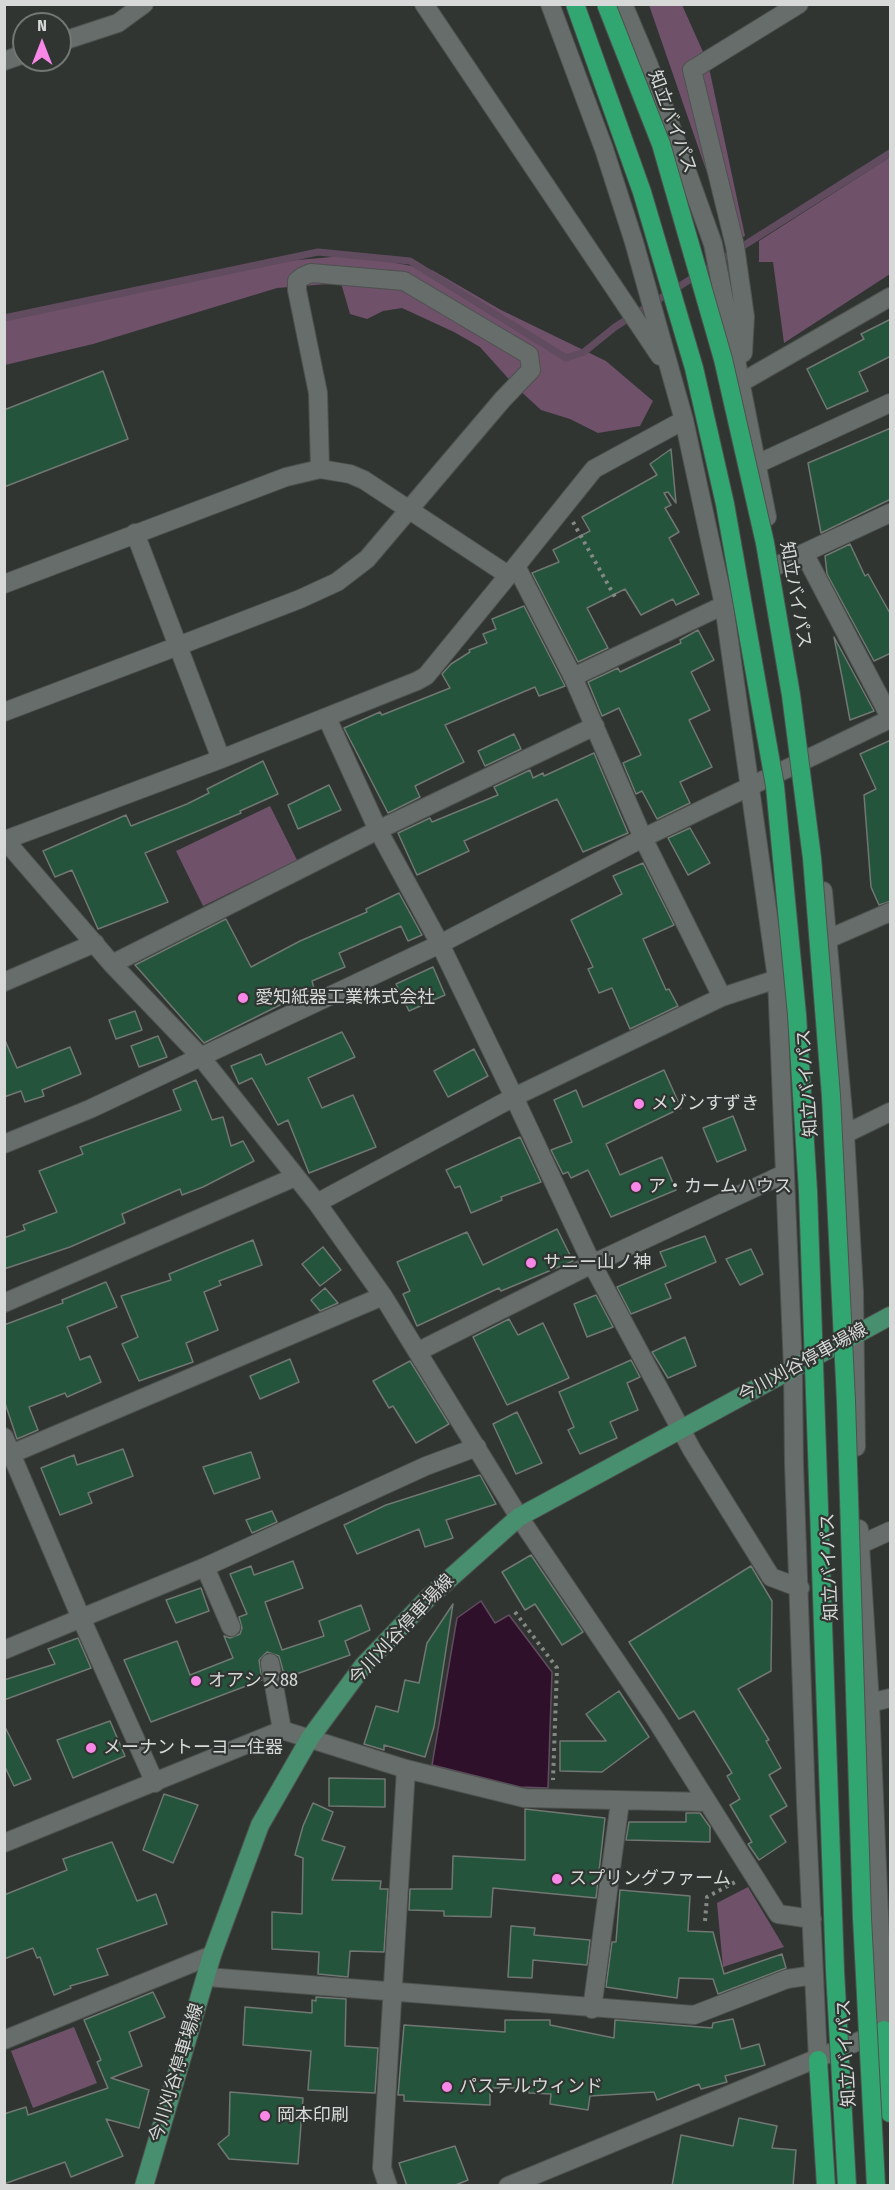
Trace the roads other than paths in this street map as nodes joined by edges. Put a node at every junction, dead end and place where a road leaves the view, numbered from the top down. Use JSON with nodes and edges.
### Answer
{"nodes":[{"id":1,"x":144,"y":4,"type":"edge"},
{"id":2,"x":424,"y":4,"type":"edge"},
{"id":3,"x":550,"y":4,"type":"edge"},
{"id":4,"x":575,"y":4,"type":"edge"},
{"id":5,"x":606,"y":4,"type":"edge"},
{"id":6,"x":623,"y":4,"type":"edge"},
{"id":7,"x":799,"y":4,"type":"edge"},
{"id":8,"x":72,"y":38,"type":"edge"},
{"id":9,"x":891,"y":297,"type":"edge"},
{"id":10,"x":670,"y":370,"type":"junction"},
{"id":11,"x":742,"y":382,"type":"junction"},
{"id":12,"x":891,"y":403,"type":"edge"},
{"id":13,"x":684,"y":420,"type":"junction"},
{"id":14,"x":757,"y":464,"type":"junction"},
{"id":15,"x":320,"y":469,"type":"junction"},
{"id":16,"x":411,"y":510,"type":"junction"},
{"id":17,"x":891,"y":513,"type":"edge"},
{"id":18,"x":135,"y":533,"type":"junction"},
{"id":19,"x":805,"y":555,"type":"junction"},
{"id":20,"x":776,"y":566,"type":"junction"},
{"id":21,"x":512,"y":571,"type":"junction"},
{"id":22,"x":4,"y":584,"type":"edge"},
{"id":23,"x":724,"y":605,"type":"junction"},
{"id":24,"x":178,"y":646,"type":"junction"},
{"id":25,"x":573,"y":677,"type":"junction"},
{"id":26,"x":4,"y":712,"type":"edge"},
{"id":27,"x":327,"y":718,"type":"junction"},
{"id":28,"x":891,"y":718,"type":"edge"},
{"id":29,"x":595,"y":726,"type":"junction"},
{"id":30,"x":221,"y":759,"type":"junction"},
{"id":31,"x":808,"y":759,"type":"junction"},
{"id":32,"x":751,"y":787,"type":"junction"},
{"id":33,"x":378,"y":830,"type":"junction"},
{"id":34,"x":643,"y":838,"type":"junction"},
{"id":35,"x":5,"y":839,"type":"edge"},
{"id":36,"x":891,"y":912,"type":"edge"},
{"id":37,"x":828,"y":939,"type":"junction"},
{"id":38,"x":95,"y":943,"type":"junction"},
{"id":39,"x":440,"y":944,"type":"junction"},
{"id":40,"x":112,"y":964,"type":"junction"},
{"id":41,"x":777,"y":979,"type":"junction"},
{"id":42,"x":4,"y":982,"type":"edge"},
{"id":43,"x":722,"y":997,"type":"junction"},
{"id":44,"x":200,"y":1056,"type":"junction"},
{"id":45,"x":514,"y":1097,"type":"junction"},
{"id":46,"x":891,"y":1112,"type":"edge"},
{"id":47,"x":844,"y":1134,"type":"junction"},
{"id":48,"x":4,"y":1144,"type":"edge"},
{"id":49,"x":784,"y":1174,"type":"junction"},
{"id":50,"x":295,"y":1177,"type":"junction"},
{"id":51,"x":317,"y":1203,"type":"junction"},
{"id":52,"x":592,"y":1264,"type":"junction"},
{"id":53,"x":383,"y":1296,"type":"junction"},
{"id":54,"x":4,"y":1303,"type":"edge"},
{"id":55,"x":891,"y":1316,"type":"edge"},
{"id":56,"x":855,"y":1333,"type":"junction"},
{"id":57,"x":419,"y":1351,"type":"junction"},
{"id":58,"x":793,"y":1369,"type":"junction"},
{"id":59,"x":681,"y":1427,"type":"junction"},
{"id":60,"x":477,"y":1447,"type":"junction"},
{"id":61,"x":7,"y":1450,"type":"edge"},
{"id":62,"x":519,"y":1517,"type":"junction"},
{"id":63,"x":891,"y":1532,"type":"edge"},
{"id":64,"x":859,"y":1545,"type":"junction"},
{"id":65,"x":205,"y":1567,"type":"junction"},
{"id":66,"x":800,"y":1588,"type":"junction"},
{"id":67,"x":81,"y":1618,"type":"junction"},
{"id":68,"x":231,"y":1627,"type":"dead end"},
{"id":69,"x":4,"y":1650,"type":"edge"},
{"id":70,"x":270,"y":1663,"type":"dead end"},
{"id":71,"x":891,"y":1698,"type":"edge"},
{"id":72,"x":870,"y":1703,"type":"junction"},
{"id":73,"x":282,"y":1730,"type":"junction"},
{"id":74,"x":310,"y":1738,"type":"junction"},
{"id":75,"x":406,"y":1769,"type":"junction"},
{"id":76,"x":155,"y":1783,"type":"junction"},
{"id":77,"x":881,"y":1784,"type":"edge"},
{"id":78,"x":620,"y":1802,"type":"junction"},
{"id":79,"x":707,"y":1802,"type":"junction"},
{"id":80,"x":882,"y":1802,"type":"edge"},
{"id":81,"x":4,"y":1843,"type":"edge"},
{"id":82,"x":812,"y":1919,"type":"junction"},
{"id":83,"x":212,"y":1955,"type":"junction"},
{"id":84,"x":814,"y":1975,"type":"junction"},
{"id":85,"x":207,"y":1977,"type":"junction"},
{"id":86,"x":393,"y":1991,"type":"junction"},
{"id":87,"x":592,"y":2009,"type":"junction"},
{"id":88,"x":887,"y":2029,"type":"edge"},
{"id":89,"x":4,"y":2040,"type":"edge"},
{"id":90,"x":818,"y":2060,"type":"junction"},
{"id":91,"x":891,"y":2113,"type":"edge"},
{"id":92,"x":144,"y":2186,"type":"edge"},
{"id":93,"x":388,"y":2186,"type":"edge"},
{"id":94,"x":508,"y":2186,"type":"edge"},
{"id":95,"x":826,"y":2186,"type":"edge"},
{"id":96,"x":847,"y":2186,"type":"edge"},
{"id":97,"x":876,"y":2186,"type":"edge"}],
"edges":[{"from":1,"to":8,"type":"street"},
{"from":2,"to":10,"type":"street"},
{"from":3,"to":10,"type":"street"},
{"from":4,"to":96,"type":"highway","name":"知立バイパス","bridge":true},
{"from":5,"to":97,"type":"highway","name":"知立バイパス","bridge":true},
{"from":6,"to":11,"type":"street"},
{"from":7,"to":11,"type":"street"},
{"from":9,"to":11,"type":"street"},
{"from":10,"to":13,"type":"street"},
{"from":11,"to":14,"type":"street"},
{"from":12,"to":14,"type":"street"},
{"from":13,"to":21,"type":"street"},
{"from":13,"to":23,"type":"street"},
{"from":14,"to":20,"type":"street"},
{"from":15,"to":16,"type":"street"},
{"from":15,"to":16,"type":"street"},
{"from":15,"to":18,"type":"street"},
{"from":16,"to":21,"type":"street"},
{"from":16,"to":24,"type":"street"},
{"from":17,"to":19,"type":"street"},
{"from":18,"to":22,"type":"street"},
{"from":18,"to":24,"type":"street"},
{"from":19,"to":20,"type":"street"},
{"from":19,"to":28,"type":"street"},
{"from":20,"to":31,"type":"street"},
{"from":21,"to":25,"type":"street"},
{"from":21,"to":27,"type":"street"},
{"from":23,"to":25,"type":"street"},
{"from":23,"to":32,"type":"street"},
{"from":24,"to":26,"type":"street"},
{"from":24,"to":30,"type":"street"},
{"from":25,"to":29,"type":"street"},
{"from":27,"to":30,"type":"street"},
{"from":27,"to":33,"type":"street"},
{"from":28,"to":31,"type":"street"},
{"from":29,"to":33,"type":"street"},
{"from":29,"to":34,"type":"street"},
{"from":30,"to":35,"type":"street"},
{"from":31,"to":32,"type":"street"},
{"from":31,"to":37,"type":"street"},
{"from":32,"to":34,"type":"street"},
{"from":32,"to":41,"type":"street"},
{"from":33,"to":39,"type":"street"},
{"from":33,"to":40,"type":"street"},
{"from":34,"to":39,"type":"street"},
{"from":34,"to":43,"type":"street"},
{"from":35,"to":38,"type":"street"},
{"from":36,"to":37,"type":"street"},
{"from":37,"to":47,"type":"street"},
{"from":38,"to":40,"type":"street"},
{"from":38,"to":42,"type":"street"},
{"from":39,"to":44,"type":"street"},
{"from":39,"to":45,"type":"street"},
{"from":40,"to":44,"type":"street"},
{"from":41,"to":43,"type":"street"},
{"from":41,"to":49,"type":"street"},
{"from":43,"to":45,"type":"street"},
{"from":44,"to":48,"type":"street"},
{"from":44,"to":50,"type":"street"},
{"from":45,"to":51,"type":"street"},
{"from":45,"to":52,"type":"street"},
{"from":46,"to":47,"type":"street"},
{"from":47,"to":56,"type":"street"},
{"from":49,"to":52,"type":"street"},
{"from":49,"to":58,"type":"street"},
{"from":50,"to":51,"type":"street"},
{"from":50,"to":54,"type":"street"},
{"from":51,"to":53,"type":"street"},
{"from":52,"to":57,"type":"street"},
{"from":52,"to":59,"type":"street"},
{"from":53,"to":57,"type":"street"},
{"from":53,"to":61,"type":"street"},
{"from":55,"to":56,"type":"main road","name":"今川刈谷停車場線"},
{"from":56,"to":58,"type":"main road","name":"今川刈谷停車場線"},
{"from":56,"to":64,"type":"street"},
{"from":57,"to":60,"type":"street"},
{"from":58,"to":59,"type":"main road","name":"今川刈谷停車場線"},
{"from":58,"to":66,"type":"street"},
{"from":59,"to":62,"type":"main road","name":"今川刈谷停車場線"},
{"from":59,"to":66,"type":"street"},
{"from":60,"to":62,"type":"street"},
{"from":60,"to":65,"type":"street"},
{"from":61,"to":67,"type":"street"},
{"from":62,"to":74,"type":"main road","name":"今川刈谷停車場線"},
{"from":62,"to":79,"type":"street"},
{"from":63,"to":64,"type":"street"},
{"from":64,"to":72,"type":"street"},
{"from":65,"to":67,"type":"street"},
{"from":65,"to":68,"type":"street"},
{"from":66,"to":82,"type":"street"},
{"from":67,"to":69,"type":"street"},
{"from":67,"to":76,"type":"street"},
{"from":70,"to":73,"type":"street"},
{"from":71,"to":72,"type":"street"},
{"from":72,"to":77,"type":"street"},
{"from":73,"to":74,"type":"street"},
{"from":73,"to":76,"type":"street"},
{"from":74,"to":75,"type":"street"},
{"from":74,"to":83,"type":"main road","name":"今川刈谷停車場線"},
{"from":75,"to":78,"type":"street"},
{"from":75,"to":86,"type":"street"},
{"from":76,"to":81,"type":"street"},
{"from":77,"to":80,"type":"street"},
{"from":78,"to":79,"type":"street"},
{"from":78,"to":87,"type":"street"},
{"from":79,"to":82,"type":"street"},
{"from":80,"to":88,"type":"street"},
{"from":82,"to":84,"type":"street"},
{"from":83,"to":85,"type":"main road","name":"今川刈谷停車場線"},
{"from":83,"to":89,"type":"street"},
{"from":84,"to":87,"type":"street"},
{"from":84,"to":90,"type":"street"},
{"from":85,"to":86,"type":"street"},
{"from":85,"to":92,"type":"main road","name":"今川刈谷停車場線"},
{"from":86,"to":87,"type":"street"},
{"from":86,"to":93,"type":"street"},
{"from":88,"to":90,"type":"street"},
{"from":88,"to":91,"type":"highway"},
{"from":90,"to":94,"type":"street"},
{"from":90,"to":95,"type":"highway"}]}
